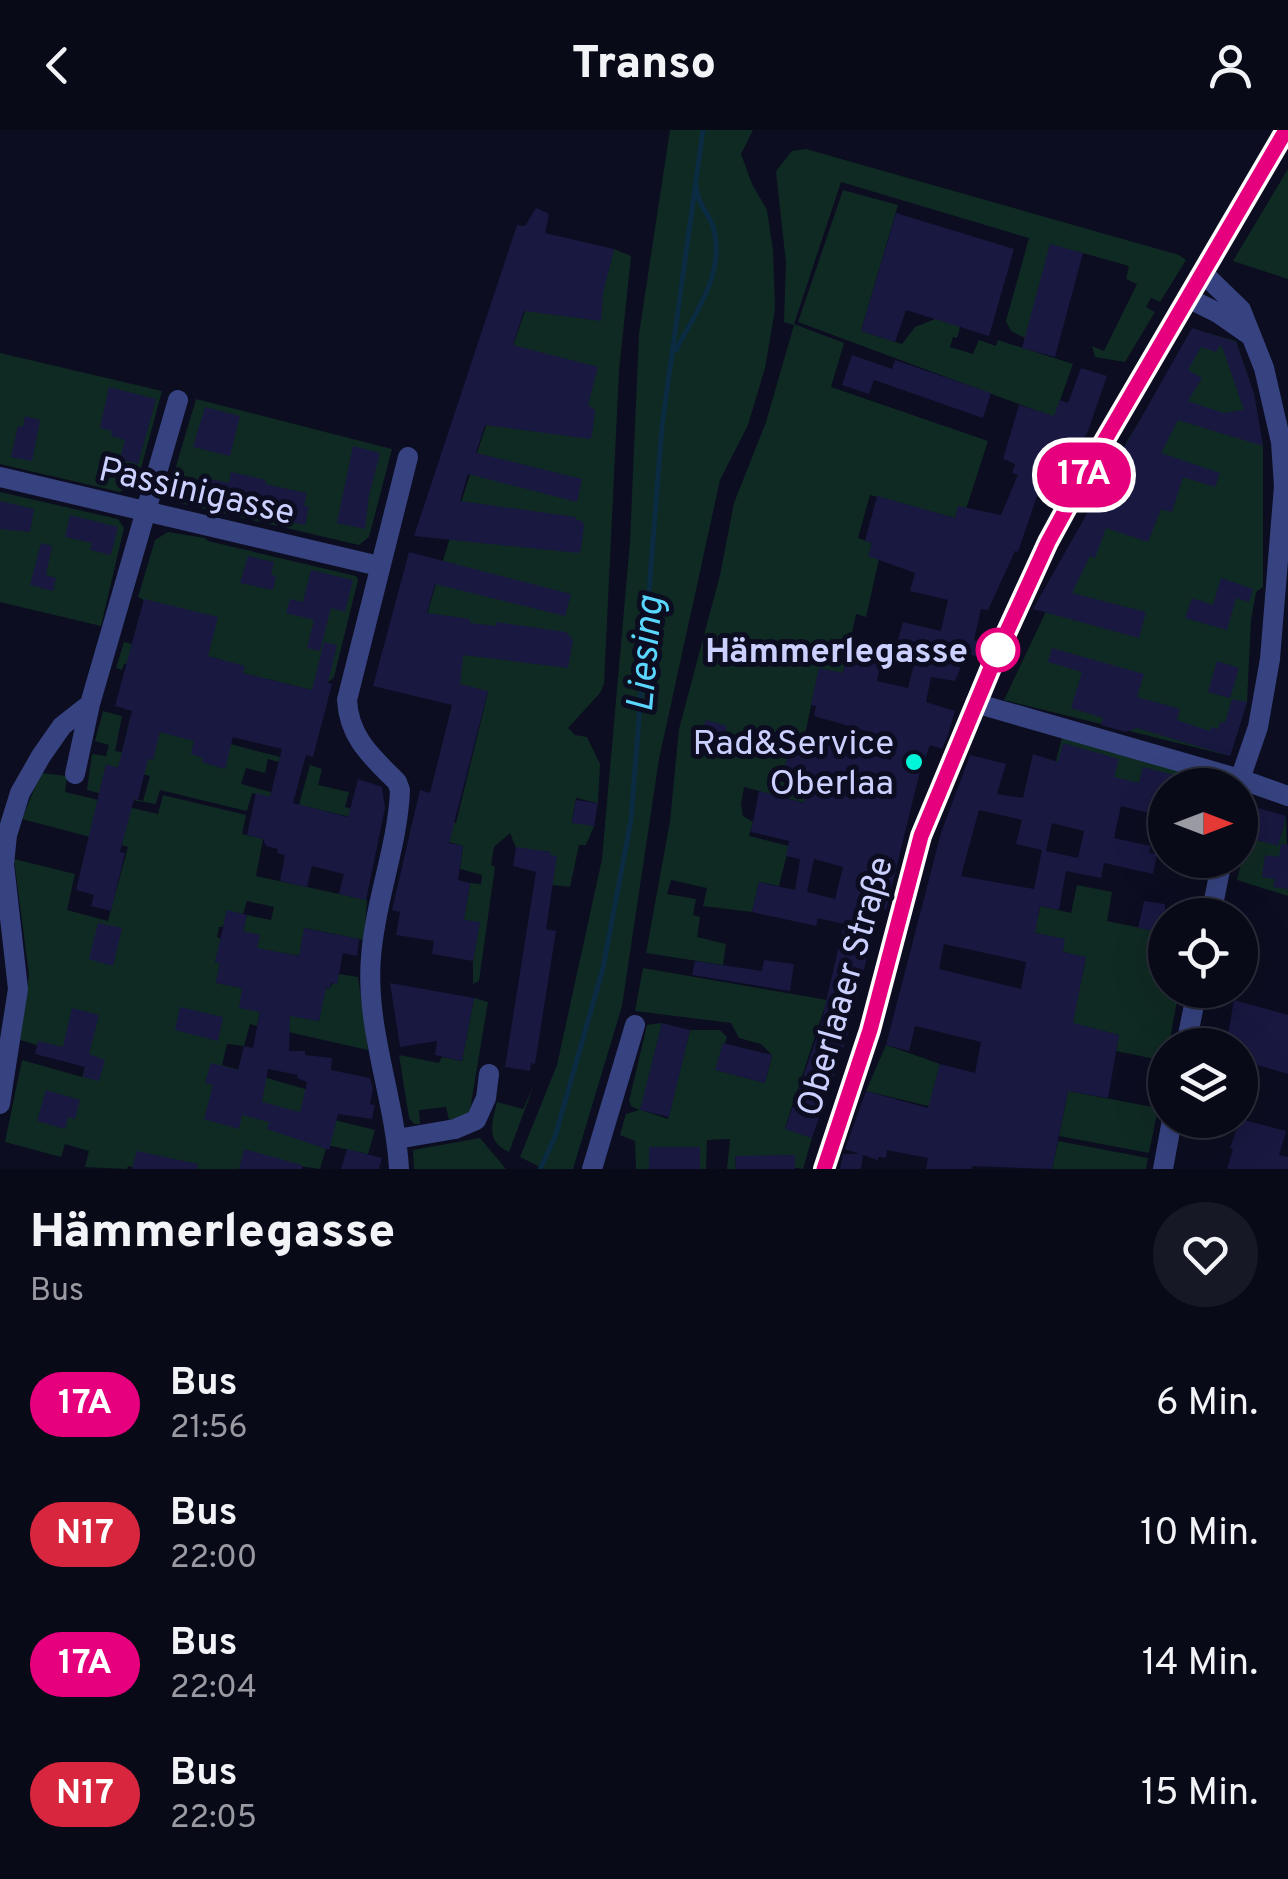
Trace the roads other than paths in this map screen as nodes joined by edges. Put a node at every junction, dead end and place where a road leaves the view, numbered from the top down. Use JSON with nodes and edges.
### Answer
{"nodes":[{"id":1,"x":1286,"y":130,"type":"edge"},
{"id":2,"x":1203,"y":273,"type":"junction"},
{"id":3,"x":1188,"y":298,"type":"junction"},
{"id":4,"x":1251,"y":336,"type":"junction"},
{"id":5,"x":178,"y":400,"type":"dead end"},
{"id":6,"x":408,"y":457,"type":"dead end"},
{"id":7,"x":0,"y":477,"type":"edge"},
{"id":8,"x":147,"y":512,"type":"junction"},
{"id":9,"x":379,"y":566,"type":"junction"},
{"id":10,"x":975,"y":702,"type":"junction"},
{"id":11,"x":90,"y":704,"type":"junction"},
{"id":12,"x":1193,"y":768,"type":"edge"},
{"id":13,"x":1244,"y":768,"type":"edge"},
{"id":14,"x":75,"y":774,"type":"dead end"},
{"id":15,"x":1258,"y":787,"type":"edge"},
{"id":16,"x":1288,"y":796,"type":"edge"},
{"id":17,"x":635,"y":1025,"type":"dead end"},
{"id":18,"x":490,"y":1074,"type":"dead end"},
{"id":19,"x":0,"y":1104,"type":"edge"},
{"id":20,"x":1169,"y":1138,"type":"edge"},
{"id":21,"x":397,"y":1139,"type":"junction"},
{"id":22,"x":399,"y":1169,"type":"edge"},
{"id":23,"x":592,"y":1169,"type":"edge"},
{"id":24,"x":824,"y":1169,"type":"edge"},
{"id":25,"x":1164,"y":1169,"type":"edge"}],
"edges":[{"from":1,"to":2,"type":"main road","name":"Oberlaaer Straße"},
{"from":2,"to":3,"type":"main road","name":"Oberlaaer Straße"},
{"from":2,"to":4,"type":"street"},
{"from":3,"to":4,"type":"street"},
{"from":3,"to":10,"type":"main road","name":"Oberlaaer Straße"},
{"from":4,"to":13,"type":"street"},
{"from":5,"to":8,"type":"street"},
{"from":6,"to":9,"type":"street"},
{"from":7,"to":8,"type":"street","name":"Passinigasse"},
{"from":8,"to":9,"type":"street","name":"Passinigasse"},
{"from":8,"to":11,"type":"street"},
{"from":9,"to":21,"type":"street"},
{"from":10,"to":12,"type":"street"},
{"from":10,"to":24,"type":"main road","name":"Oberlaaer Straße"},
{"from":11,"to":14,"type":"street"},
{"from":11,"to":19,"type":"street"},
{"from":15,"to":16,"type":"street"},
{"from":17,"to":23,"type":"street"},
{"from":18,"to":21,"type":"street"},
{"from":20,"to":25,"type":"street"},
{"from":21,"to":22,"type":"street"}]}
